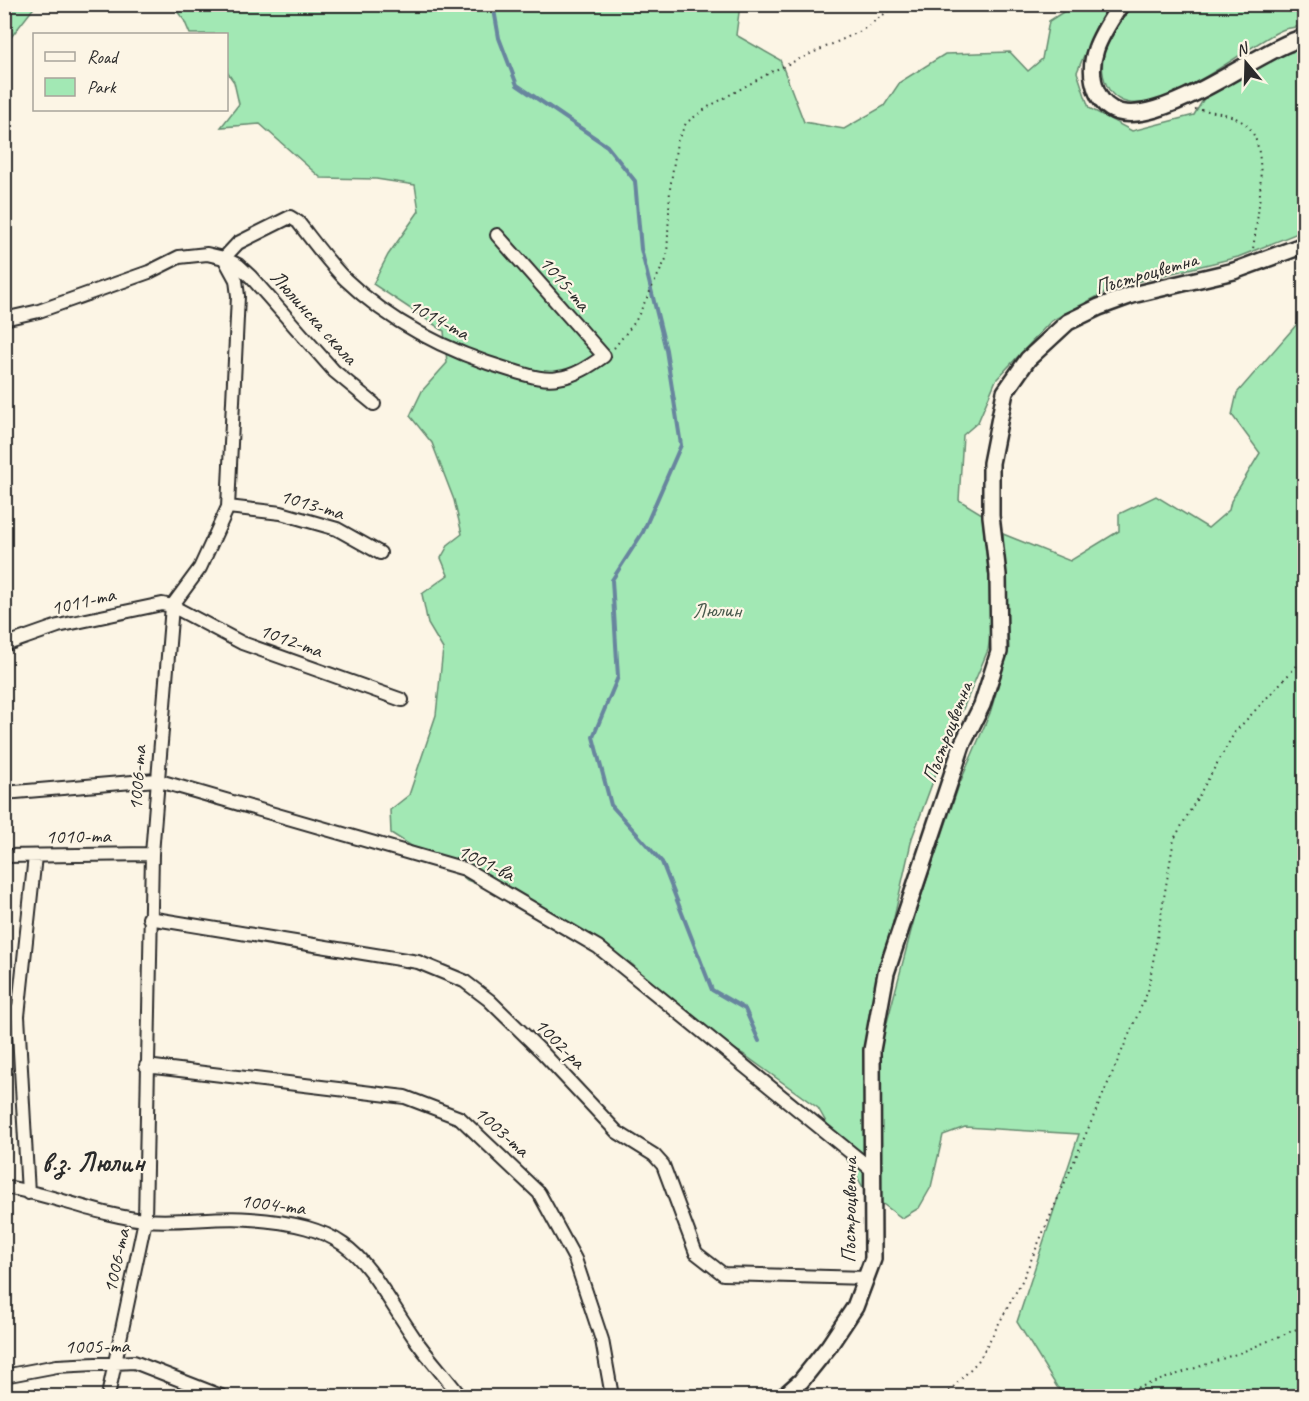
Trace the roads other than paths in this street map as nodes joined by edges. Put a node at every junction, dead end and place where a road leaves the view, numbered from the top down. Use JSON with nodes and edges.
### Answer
{"nodes":[{"id":1,"x":1121,"y":4,"type":"edge"},
{"id":2,"x":1305,"y":38,"type":"edge"},
{"id":3,"x":497,"y":235,"type":"dead end"},
{"id":4,"x":1305,"y":245,"type":"edge"},
{"id":5,"x":224,"y":258,"type":"junction"},
{"id":6,"x":4,"y":319,"type":"edge"},
{"id":7,"x":604,"y":357,"type":"joint"},
{"id":8,"x":374,"y":404,"type":"dead end"},
{"id":9,"x":228,"y":507,"type":"junction"},
{"id":10,"x":380,"y":553,"type":"dead end"},
{"id":11,"x":172,"y":606,"type":"junction"},
{"id":12,"x":4,"y":645,"type":"edge"},
{"id":13,"x":402,"y":700,"type":"dead end"},
{"id":14,"x":156,"y":780,"type":"junction"},
{"id":15,"x":4,"y":793,"type":"edge"},
{"id":16,"x":152,"y":854,"type":"junction"},
{"id":17,"x":4,"y":856,"type":"edge"},
{"id":18,"x":35,"y":856,"type":"junction"},
{"id":19,"x":149,"y":918,"type":"junction"},
{"id":20,"x":4,"y":1007,"type":"edge"},
{"id":21,"x":18,"y":1017,"type":"junction"},
{"id":22,"x":146,"y":1066,"type":"junction"},
{"id":23,"x":871,"y":1169,"type":"junction"},
{"id":24,"x":4,"y":1187,"type":"edge"},
{"id":25,"x":28,"y":1193,"type":"junction"},
{"id":26,"x":145,"y":1220,"type":"junction"},
{"id":27,"x":867,"y":1278,"type":"junction"},
{"id":28,"x":114,"y":1364,"type":"junction"},
{"id":29,"x":4,"y":1376,"type":"edge"},
{"id":30,"x":108,"y":1396,"type":"edge"},
{"id":31,"x":221,"y":1396,"type":"edge"},
{"id":32,"x":460,"y":1396,"type":"edge"},
{"id":33,"x":612,"y":1396,"type":"edge"},
{"id":34,"x":784,"y":1396,"type":"edge"}],
"edges":[{"from":1,"to":2,"type":"street"},
{"from":3,"to":7,"type":"street","name":"1015-та"},
{"from":4,"to":23,"type":"street","name":"Пъстроцветна"},
{"from":5,"to":6,"type":"street"},
{"from":5,"to":7,"type":"street","name":"1014-та"},
{"from":5,"to":8,"type":"street","name":"Люлинска скала"},
{"from":5,"to":9,"type":"street"},
{"from":9,"to":10,"type":"street","name":"1013-та"},
{"from":9,"to":11,"type":"street"},
{"from":11,"to":12,"type":"street","name":"1011-та"},
{"from":11,"to":13,"type":"street","name":"1012-та"},
{"from":11,"to":14,"type":"street","name":"1006-та"},
{"from":14,"to":15,"type":"street","name":"1001-ва"},
{"from":14,"to":16,"type":"street","name":"1006-та"},
{"from":14,"to":23,"type":"street","name":"1001-ва"},
{"from":16,"to":18,"type":"street","name":"1010-та"},
{"from":16,"to":19,"type":"street","name":"1006-та"},
{"from":17,"to":18,"type":"street","name":"1010-та"},
{"from":18,"to":21,"type":"street"},
{"from":19,"to":22,"type":"street","name":"1006-та"},
{"from":19,"to":27,"type":"street","name":"1002-ра"},
{"from":20,"to":21,"type":"street"},
{"from":21,"to":25,"type":"street"},
{"from":22,"to":26,"type":"street","name":"1006-та"},
{"from":22,"to":33,"type":"street","name":"1003-та"},
{"from":23,"to":27,"type":"street","name":"Пъстроцветна"},
{"from":24,"to":25,"type":"street","name":"1004-та"},
{"from":25,"to":26,"type":"street","name":"1004-та"},
{"from":26,"to":28,"type":"street","name":"1006-та"},
{"from":26,"to":32,"type":"street","name":"1004-та"},
{"from":27,"to":34,"type":"street","name":"Пъстроцветна"},
{"from":28,"to":29,"type":"street","name":"1005-та"},
{"from":28,"to":30,"type":"street","name":"1006-та"},
{"from":28,"to":31,"type":"street","name":"1005-та"}]}
